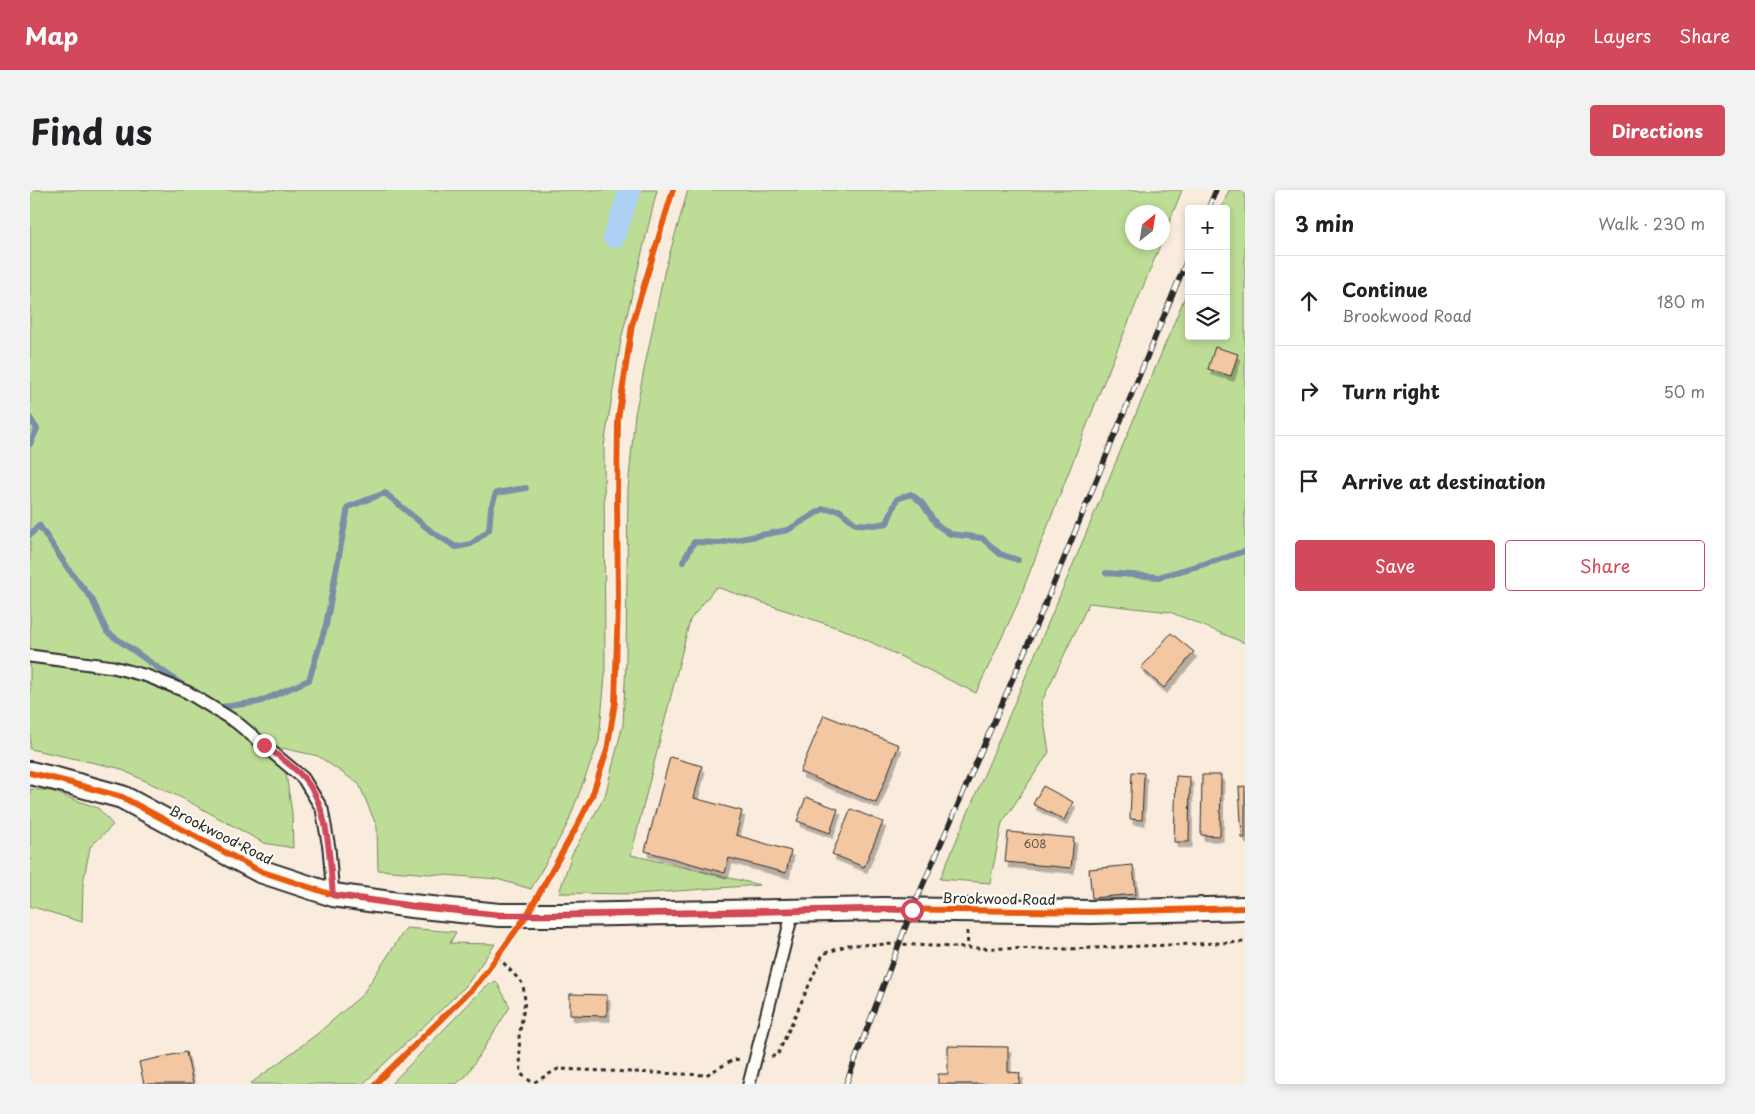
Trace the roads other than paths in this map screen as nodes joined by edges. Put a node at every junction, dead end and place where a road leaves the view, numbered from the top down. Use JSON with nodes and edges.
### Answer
{"nodes":[{"id":1,"x":30,"y":656,"type":"edge"},
{"id":2,"x":30,"y":773,"type":"edge"},
{"id":3,"x":333,"y":895,"type":"junction"},
{"id":4,"x":1245,"y":908,"type":"edge"},
{"id":5,"x":793,"y":911,"type":"junction"},
{"id":6,"x":749,"y":1084,"type":"edge"}],
"edges":[{"from":1,"to":3,"type":"lane"},
{"from":2,"to":3,"type":"street","name":"Brookwood Road"},
{"from":3,"to":5,"type":"street","name":"Brookwood Road"},
{"from":4,"to":5,"type":"street","name":"Brookwood Road"},
{"from":5,"to":6,"type":"lane"}]}
